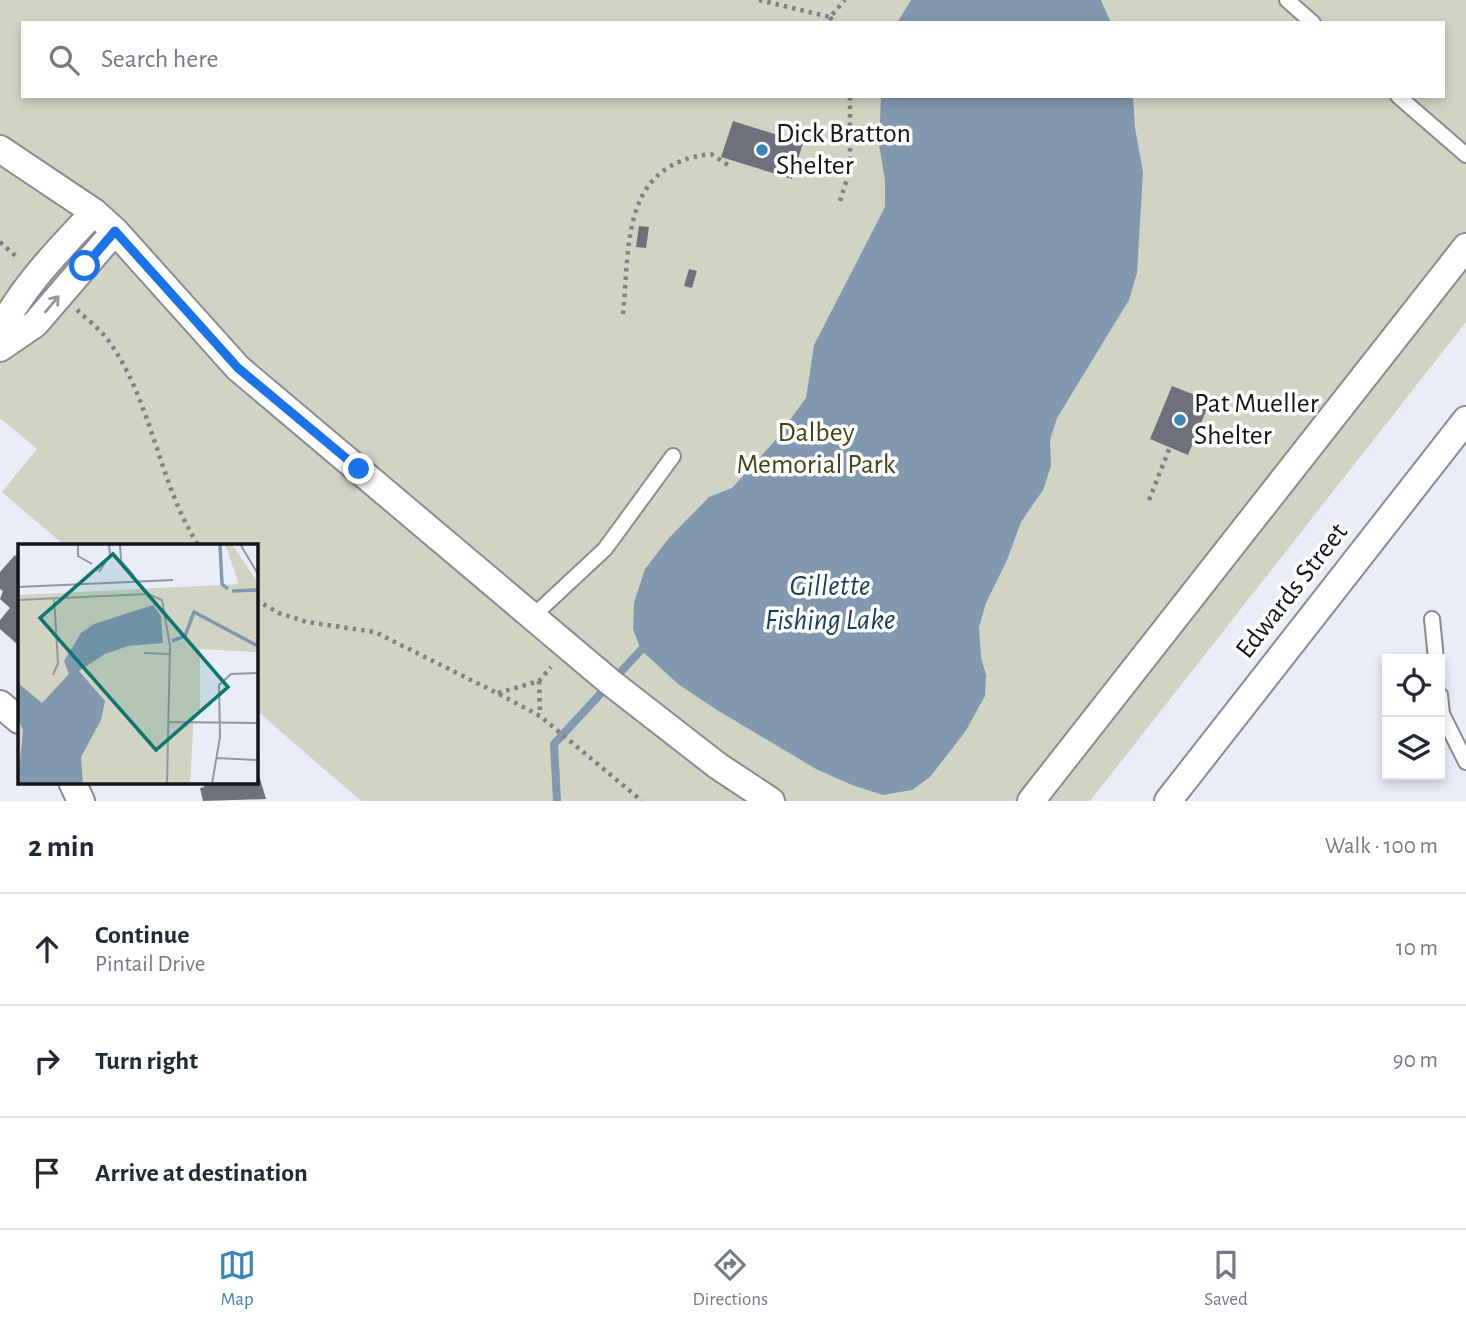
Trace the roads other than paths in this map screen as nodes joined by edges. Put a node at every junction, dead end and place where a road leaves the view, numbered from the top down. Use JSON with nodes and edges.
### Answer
{"nodes":[{"id":1,"x":1287,"y":0,"type":"edge"},
{"id":2,"x":1311,"y":21,"type":"edge"},
{"id":3,"x":1400,"y":98,"type":"edge"},
{"id":4,"x":0,"y":149,"type":"edge"},
{"id":5,"x":1466,"y":155,"type":"edge"},
{"id":6,"x":94,"y":212,"type":"junction"},
{"id":7,"x":115,"y":231,"type":"junction"},
{"id":8,"x":1466,"y":247,"type":"edge"},
{"id":9,"x":0,"y":331,"type":"edge"},
{"id":10,"x":0,"y":348,"type":"edge"},
{"id":11,"x":1466,"y":420,"type":"edge"},
{"id":12,"x":673,"y":456,"type":"dead end"},
{"id":13,"x":532,"y":617,"type":"junction"},
{"id":14,"x":1432,"y":619,"type":"dead end"},
{"id":15,"x":1436,"y":654,"type":"edge"},
{"id":16,"x":0,"y":704,"type":"edge"},
{"id":17,"x":1444,"y":717,"type":"edge"},
{"id":18,"x":18,"y":719,"type":"edge"},
{"id":19,"x":1466,"y":762,"type":"edge"},
{"id":20,"x":72,"y":783,"type":"edge"},
{"id":21,"x":81,"y":801,"type":"edge"},
{"id":22,"x":771,"y":801,"type":"edge"},
{"id":23,"x":1031,"y":801,"type":"edge"},
{"id":24,"x":1168,"y":801,"type":"edge"}],
"edges":[{"from":1,"to":2,"type":"lane"},
{"from":3,"to":5,"type":"lane"},
{"from":4,"to":6,"type":"street"},
{"from":6,"to":7,"type":"street"},
{"from":6,"to":9,"type":"street"},
{"from":10,"to":7,"type":"street","one_way":true},
{"from":7,"to":13,"type":"street"},
{"from":8,"to":23,"type":"street"},
{"from":11,"to":24,"type":"street","name":"Edwards Street"},
{"from":12,"to":13,"type":"lane"},
{"from":13,"to":22,"type":"street"},
{"from":14,"to":15,"type":"lane"},
{"from":16,"to":18,"type":"street"},
{"from":17,"to":19,"type":"lane"},
{"from":20,"to":21,"type":"street"}]}
